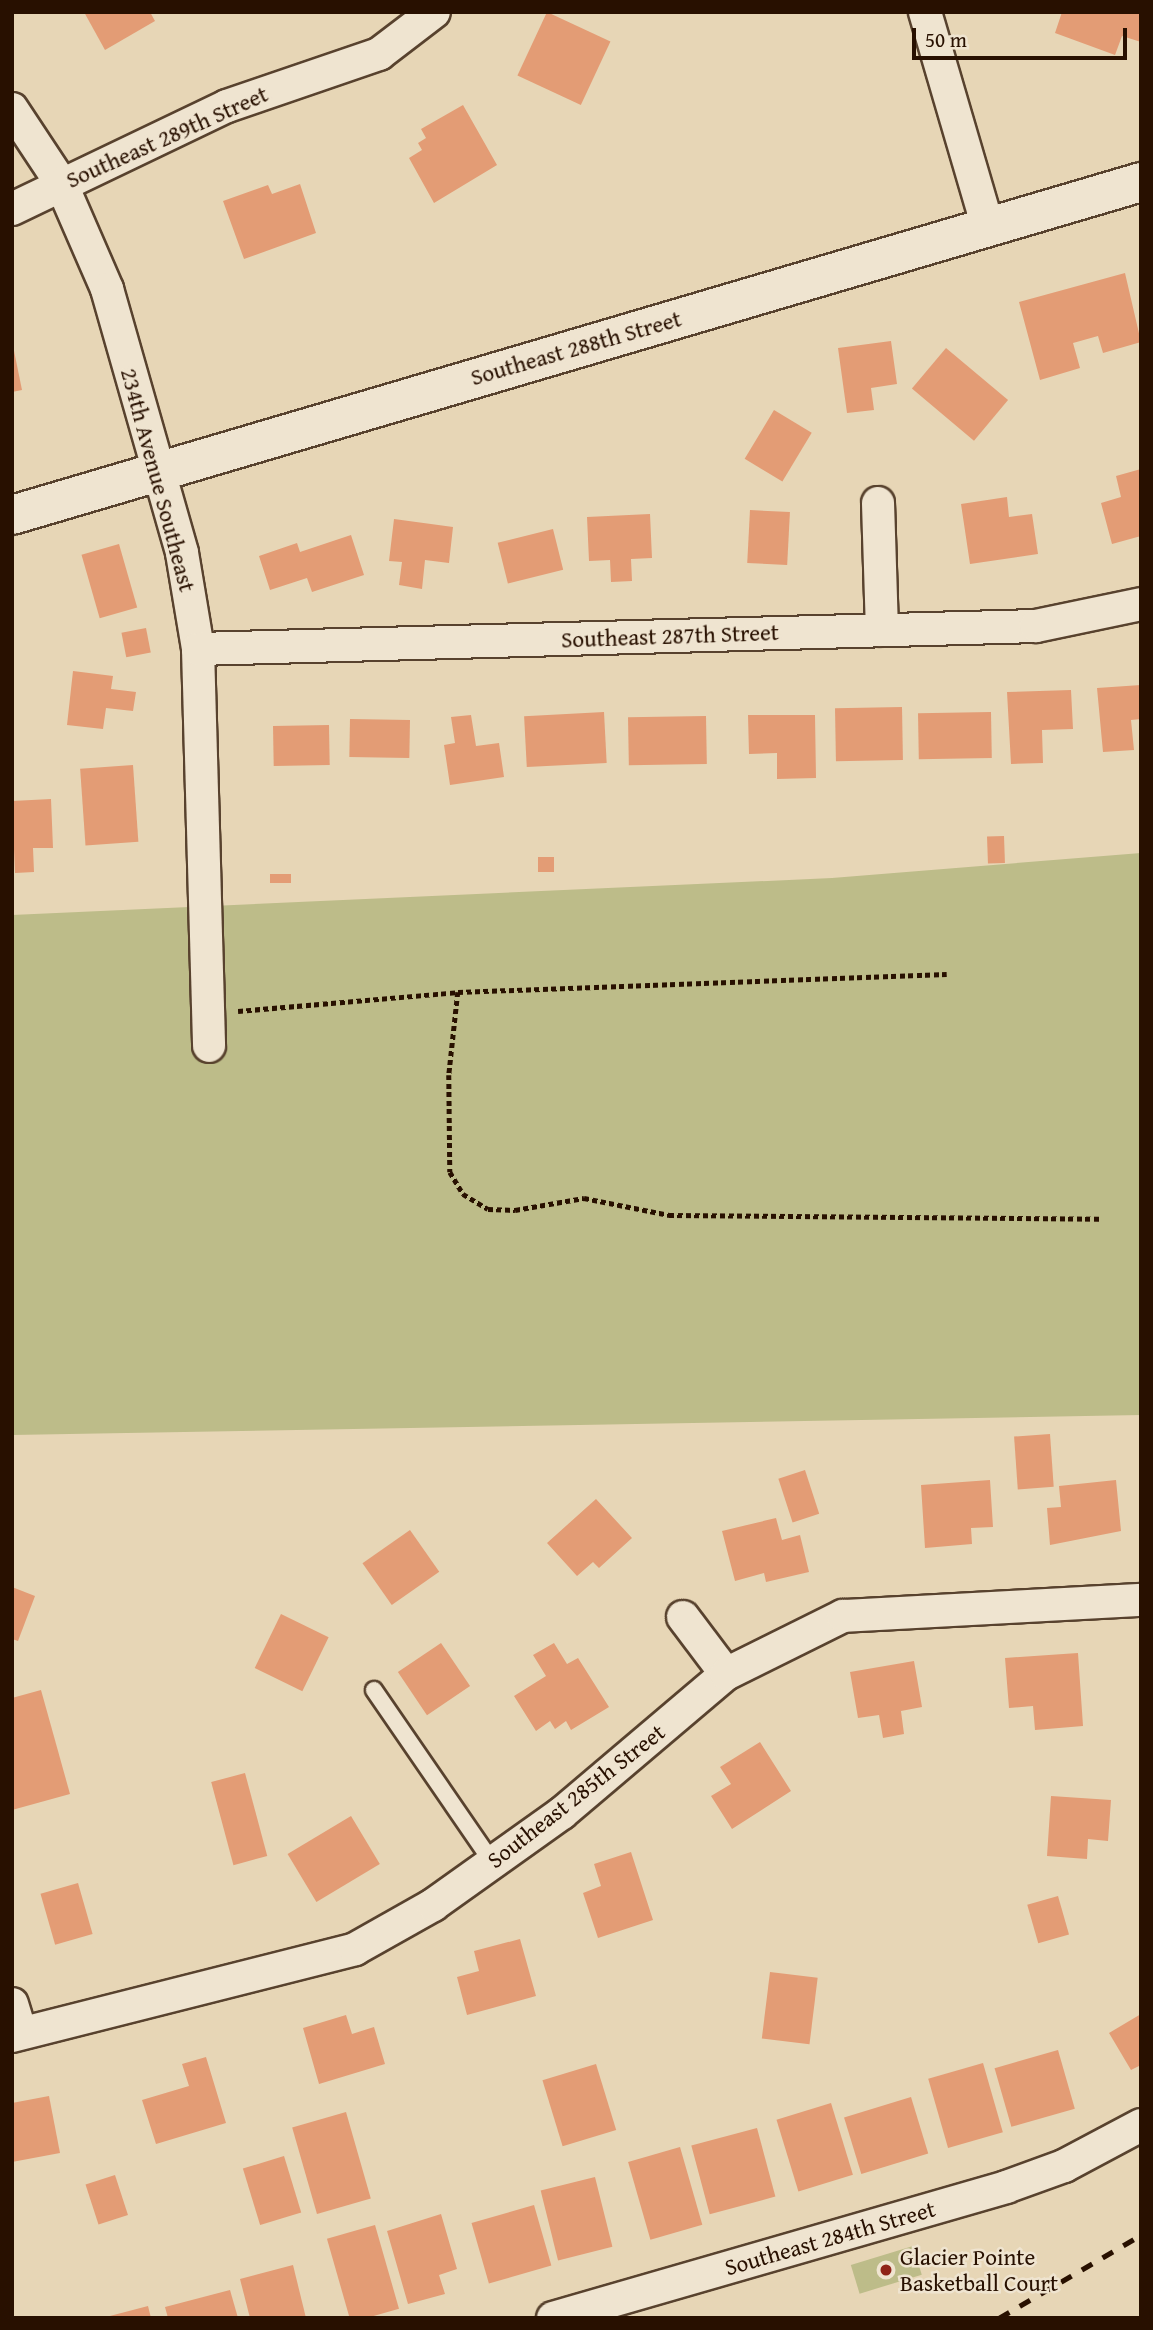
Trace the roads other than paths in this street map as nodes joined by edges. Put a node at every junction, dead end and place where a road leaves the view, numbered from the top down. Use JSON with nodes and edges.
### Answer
{"nodes":[{"id":1,"x":434,"y":12,"type":"edge"},
{"id":2,"x":925,"y":12,"type":"edge"},
{"id":3,"x":12,"y":109,"type":"edge"},
{"id":4,"x":1141,"y":182,"type":"edge"},
{"id":5,"x":61,"y":183,"type":"junction"},
{"id":6,"x":12,"y":209,"type":"edge"},
{"id":7,"x":988,"y":227,"type":"junction"},
{"id":8,"x":155,"y":472,"type":"junction"},
{"id":9,"x":878,"y":503,"type":"dead end"},
{"id":10,"x":12,"y":515,"type":"edge"},
{"id":11,"x":1141,"y":604,"type":"edge"},
{"id":12,"x":882,"y":630,"type":"junction"},
{"id":13,"x":198,"y":649,"type":"junction"},
{"id":14,"x":209,"y":1046,"type":"dead end"},
{"id":15,"x":1141,"y":1600,"type":"edge"},
{"id":16,"x":683,"y":1617,"type":"dead end"},
{"id":17,"x":726,"y":1674,"type":"junction"},
{"id":18,"x":374,"y":1690,"type":"dead end"},
{"id":19,"x":493,"y":1863,"type":"junction"},
{"id":20,"x":15,"y":2024,"type":"edge"},
{"id":21,"x":1141,"y":2124,"type":"edge"},
{"id":22,"x":553,"y":2318,"type":"edge"}],
"edges":[{"from":1,"to":5,"type":"street","name":"Southeast 289th Street"},
{"from":2,"to":7,"type":"street"},
{"from":3,"to":5,"type":"street","name":"234th Avenue Southeast"},
{"from":4,"to":7,"type":"street","name":"Southeast 288th Street"},
{"from":5,"to":6,"type":"street","name":"Southeast 289th Street"},
{"from":5,"to":8,"type":"street","name":"234th Avenue Southeast"},
{"from":7,"to":8,"type":"street","name":"Southeast 288th Street"},
{"from":8,"to":10,"type":"street","name":"Southeast 288th Street"},
{"from":8,"to":13,"type":"street","name":"234th Avenue Southeast"},
{"from":9,"to":12,"type":"street"},
{"from":11,"to":12,"type":"street","name":"Southeast 287th Street"},
{"from":12,"to":13,"type":"street","name":"Southeast 287th Street"},
{"from":13,"to":14,"type":"street","name":"234th Avenue Southeast"},
{"from":15,"to":17,"type":"street","name":"Southeast 285th Street"},
{"from":16,"to":17,"type":"street"},
{"from":17,"to":19,"type":"street","name":"Southeast 285th Street"},
{"from":18,"to":19,"type":"lane"},
{"from":19,"to":20,"type":"street","name":"Southeast 285th Street"},
{"from":21,"to":22,"type":"street","name":"Southeast 284th Street"}]}
